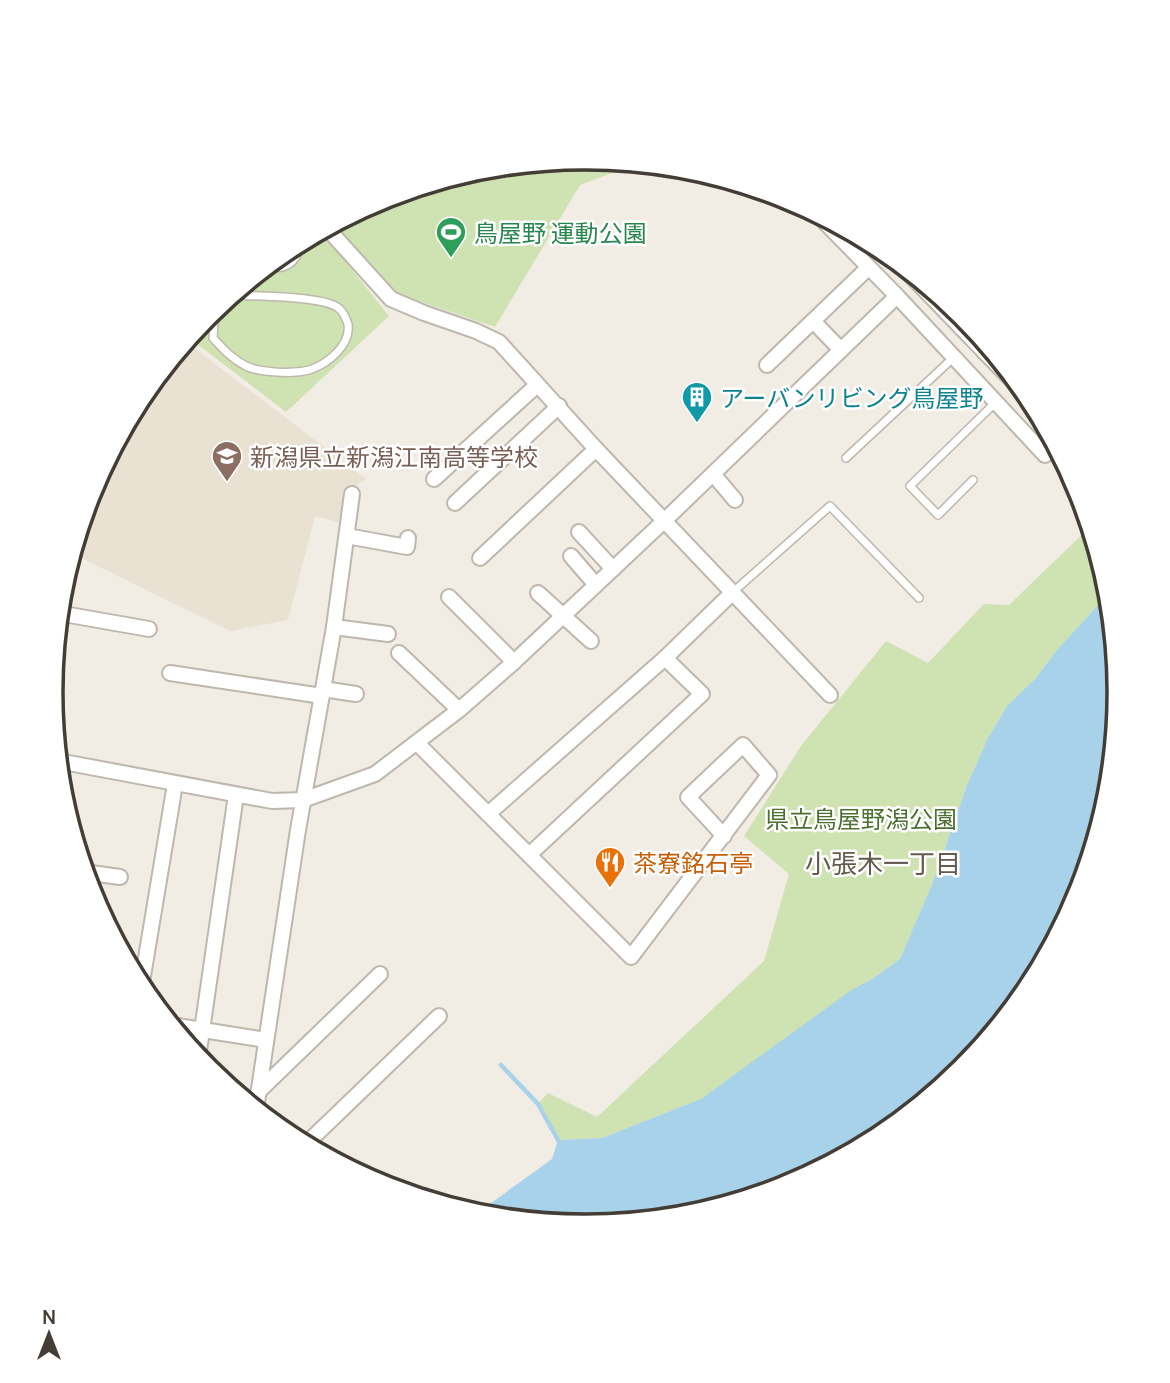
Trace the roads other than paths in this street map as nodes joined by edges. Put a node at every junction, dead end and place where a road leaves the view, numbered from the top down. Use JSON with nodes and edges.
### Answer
{"nodes":[{"id":1,"x":835,"y":233,"type":"edge"},
{"id":2,"x":333,"y":234,"type":"edge"},
{"id":3,"x":297,"y":256,"type":"edge"},
{"id":4,"x":281,"y":267,"type":"edge"},
{"id":5,"x":868,"y":268,"type":"junction"},
{"id":6,"x":245,"y":296,"type":"edge"},
{"id":7,"x":897,"y":296,"type":"junction"},
{"id":8,"x":813,"y":321,"type":"junction"},
{"id":9,"x":214,"y":324,"type":"edge"},
{"id":10,"x":841,"y":350,"type":"junction"},
{"id":11,"x":953,"y":358,"type":"junction"},
{"id":12,"x":767,"y":365,"type":"dead end"},
{"id":13,"x":537,"y":385,"type":"junction"},
{"id":14,"x":996,"y":402,"type":"junction"},
{"id":15,"x":559,"y":406,"type":"junction"},
{"id":16,"x":596,"y":449,"type":"junction"},
{"id":17,"x":1045,"y":455,"type":"dead end"},
{"id":18,"x":846,"y":458,"type":"dead end"},
{"id":19,"x":713,"y":474,"type":"junction"},
{"id":20,"x":434,"y":478,"type":"dead end"},
{"id":21,"x":973,"y":480,"type":"dead end"},
{"id":22,"x":352,"y":494,"type":"dead end"},
{"id":23,"x":735,"y":500,"type":"dead end"},
{"id":24,"x":455,"y":503,"type":"dead end"},
{"id":25,"x":665,"y":520,"type":"junction"},
{"id":26,"x":579,"y":532,"type":"dead end"},
{"id":27,"x":347,"y":536,"type":"junction"},
{"id":28,"x":408,"y":538,"type":"dead end"},
{"id":29,"x":571,"y":556,"type":"dead end"},
{"id":30,"x":481,"y":558,"type":"dead end"},
{"id":31,"x":613,"y":569,"type":"junction"},
{"id":32,"x":596,"y":585,"type":"junction"},
{"id":33,"x":733,"y":592,"type":"junction"},
{"id":34,"x":538,"y":593,"type":"dead end"},
{"id":35,"x":449,"y":597,"type":"dead end"},
{"id":36,"x":919,"y":598,"type":"dead end"},
{"id":37,"x":68,"y":615,"type":"edge"},
{"id":38,"x":562,"y":616,"type":"junction"},
{"id":39,"x":334,"y":627,"type":"junction"},
{"id":40,"x":149,"y":629,"type":"dead end"},
{"id":41,"x":388,"y":634,"type":"dead end"},
{"id":42,"x":591,"y":641,"type":"dead end"},
{"id":43,"x":399,"y":653,"type":"dead end"},
{"id":44,"x":665,"y":658,"type":"junction"},
{"id":45,"x":514,"y":662,"type":"junction"},
{"id":46,"x":170,"y":673,"type":"dead end"},
{"id":47,"x":322,"y":693,"type":"junction"},
{"id":48,"x":356,"y":694,"type":"dead end"},
{"id":49,"x":830,"y":695,"type":"dead end"},
{"id":50,"x":459,"y":710,"type":"junction"},
{"id":51,"x":417,"y":743,"type":"junction"},
{"id":52,"x":68,"y":763,"type":"edge"},
{"id":53,"x":175,"y":784,"type":"junction"},
{"id":54,"x":236,"y":795,"type":"junction"},
{"id":55,"x":303,"y":800,"type":"junction"},
{"id":56,"x":488,"y":814,"type":"junction"},
{"id":57,"x":724,"y":836,"type":"junction"},
{"id":58,"x":529,"y":855,"type":"junction"},
{"id":59,"x":97,"y":874,"type":"edge"},
{"id":60,"x":120,"y":877,"type":"dead end"},
{"id":61,"x":144,"y":970,"type":"edge"},
{"id":62,"x":380,"y":974,"type":"dead end"},
{"id":63,"x":439,"y":1016,"type":"dead end"},
{"id":64,"x":186,"y":1027,"type":"edge"},
{"id":65,"x":202,"y":1030,"type":"junction"},
{"id":66,"x":266,"y":1040,"type":"junction"},
{"id":67,"x":200,"y":1044,"type":"edge"},
{"id":68,"x":258,"y":1093,"type":"junction"},
{"id":69,"x":257,"y":1098,"type":"edge"},
{"id":70,"x":312,"y":1137,"type":"edge"}],
"edges":[{"from":1,"to":5,"type":"street"},
{"from":2,"to":13,"type":"street"},
{"from":3,"to":4,"type":"lane"},
{"from":5,"to":7,"type":"street"},
{"from":5,"to":8,"type":"street"},
{"from":6,"to":9,"type":"lane"},
{"from":7,"to":10,"type":"street"},
{"from":7,"to":11,"type":"street"},
{"from":8,"to":10,"type":"street"},
{"from":8,"to":12,"type":"street"},
{"from":10,"to":19,"type":"street"},
{"from":11,"to":14,"type":"street"},
{"from":11,"to":18,"type":"lane"},
{"from":13,"to":15,"type":"street"},
{"from":13,"to":20,"type":"street"},
{"from":14,"to":17,"type":"street"},
{"from":14,"to":21,"type":"lane"},
{"from":15,"to":16,"type":"street"},
{"from":15,"to":24,"type":"street"},
{"from":16,"to":25,"type":"street"},
{"from":16,"to":30,"type":"street"},
{"from":19,"to":23,"type":"street"},
{"from":19,"to":25,"type":"street"},
{"from":22,"to":27,"type":"street"},
{"from":25,"to":31,"type":"street"},
{"from":25,"to":33,"type":"street"},
{"from":26,"to":31,"type":"street"},
{"from":27,"to":28,"type":"street"},
{"from":27,"to":39,"type":"street"},
{"from":29,"to":32,"type":"street"},
{"from":31,"to":32,"type":"street"},
{"from":32,"to":38,"type":"street"},
{"from":33,"to":36,"type":"lane"},
{"from":33,"to":44,"type":"street"},
{"from":33,"to":49,"type":"street"},
{"from":34,"to":38,"type":"street"},
{"from":35,"to":45,"type":"street"},
{"from":37,"to":40,"type":"street"},
{"from":38,"to":42,"type":"street"},
{"from":38,"to":45,"type":"street"},
{"from":39,"to":41,"type":"street"},
{"from":39,"to":47,"type":"street"},
{"from":43,"to":50,"type":"street"},
{"from":44,"to":56,"type":"street"},
{"from":44,"to":58,"type":"street"},
{"from":45,"to":50,"type":"street"},
{"from":46,"to":47,"type":"street"},
{"from":47,"to":48,"type":"street"},
{"from":47,"to":55,"type":"street"},
{"from":50,"to":51,"type":"street"},
{"from":51,"to":55,"type":"street"},
{"from":51,"to":56,"type":"street"},
{"from":52,"to":53,"type":"street"},
{"from":53,"to":54,"type":"street"},
{"from":53,"to":61,"type":"street"},
{"from":54,"to":55,"type":"street"},
{"from":54,"to":65,"type":"street"},
{"from":55,"to":66,"type":"street"},
{"from":56,"to":58,"type":"street"},
{"from":57,"to":57,"type":"street"},
{"from":57,"to":58,"type":"street"},
{"from":59,"to":60,"type":"street"},
{"from":62,"to":68,"type":"street"},
{"from":63,"to":70,"type":"street"},
{"from":64,"to":65,"type":"street"},
{"from":65,"to":66,"type":"street"},
{"from":65,"to":67,"type":"street"},
{"from":66,"to":68,"type":"street"},
{"from":68,"to":69,"type":"street"}]}
